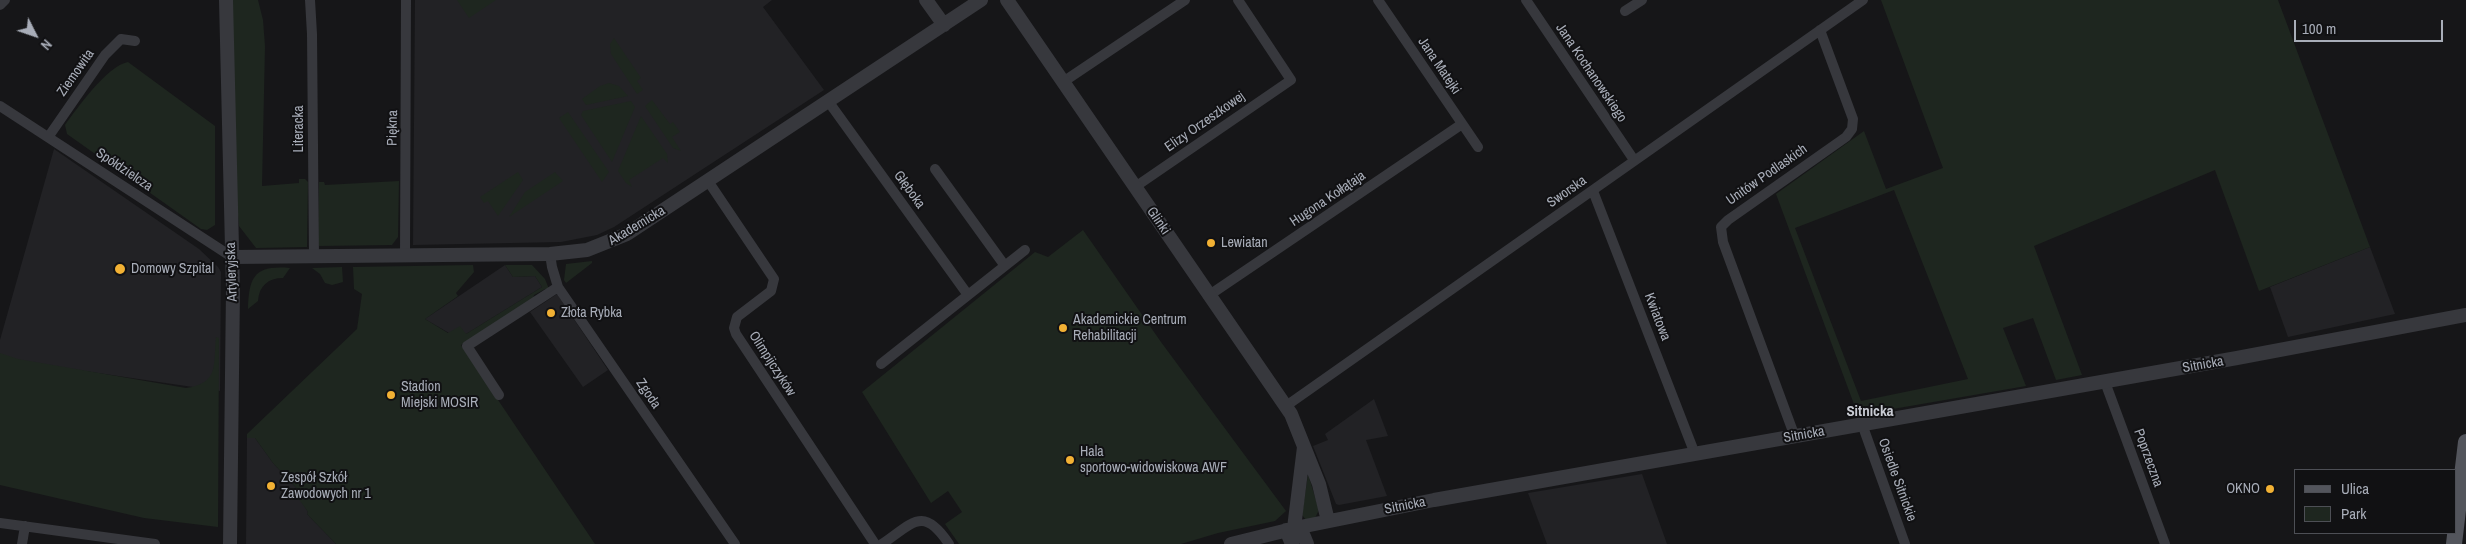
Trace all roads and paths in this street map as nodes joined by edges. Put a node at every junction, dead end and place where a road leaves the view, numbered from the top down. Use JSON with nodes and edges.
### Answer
{"nodes":[{"id":1,"x":5,"y":0,"type":"edge"},
{"id":2,"x":226,"y":0,"type":"edge"},
{"id":3,"x":310,"y":0,"type":"edge"},
{"id":4,"x":406,"y":0,"type":"edge"},
{"id":5,"x":926,"y":0,"type":"edge"},
{"id":6,"x":981,"y":0,"type":"edge"},
{"id":7,"x":1007,"y":0,"type":"edge"},
{"id":8,"x":1185,"y":0,"type":"edge"},
{"id":9,"x":1238,"y":0,"type":"edge"},
{"id":10,"x":1378,"y":0,"type":"edge"},
{"id":11,"x":1526,"y":0,"type":"edge"},
{"id":12,"x":1642,"y":0,"type":"edge"},
{"id":13,"x":1863,"y":0,"type":"edge"},
{"id":14,"x":0,"y":5,"type":"edge"},
{"id":15,"x":1625,"y":11,"type":"dead end"},
{"id":16,"x":944,"y":25,"type":"junction"},
{"id":17,"x":1820,"y":30,"type":"junction"},
{"id":18,"x":135,"y":41,"type":"dead end"},
{"id":19,"x":1064,"y":82,"type":"junction"},
{"id":20,"x":828,"y":101,"type":"junction"},
{"id":21,"x":0,"y":106,"type":"edge"},
{"id":22,"x":1462,"y":124,"type":"junction"},
{"id":23,"x":49,"y":136,"type":"junction"},
{"id":24,"x":1478,"y":147,"type":"dead end"},
{"id":25,"x":1634,"y":160,"type":"junction"},
{"id":26,"x":935,"y":170,"type":"dead end"},
{"id":27,"x":708,"y":181,"type":"junction"},
{"id":28,"x":1135,"y":188,"type":"junction"},
{"id":29,"x":1593,"y":191,"type":"junction"},
{"id":30,"x":1025,"y":250,"type":"dead end"},
{"id":31,"x":550,"y":254,"type":"junction"},
{"id":32,"x":405,"y":256,"type":"junction"},
{"id":33,"x":232,"y":258,"type":"junction"},
{"id":34,"x":314,"y":258,"type":"junction"},
{"id":35,"x":1005,"y":266,"type":"junction"},
{"id":36,"x":558,"y":287,"type":"junction"},
{"id":37,"x":968,"y":295,"type":"junction"},
{"id":38,"x":1208,"y":296,"type":"junction"},
{"id":39,"x":2466,"y":315,"type":"edge"},
{"id":40,"x":881,"y":364,"type":"dead end"},
{"id":41,"x":2105,"y":382,"type":"junction"},
{"id":42,"x":499,"y":395,"type":"dead end"},
{"id":43,"x":1286,"y":406,"type":"junction"},
{"id":44,"x":1862,"y":424,"type":"junction"},
{"id":45,"x":1795,"y":437,"type":"junction"},
{"id":46,"x":2466,"y":442,"type":"edge"},
{"id":47,"x":1304,"y":444,"type":"junction"},
{"id":48,"x":1695,"y":454,"type":"junction"},
{"id":49,"x":1328,"y":521,"type":"junction"},
{"id":50,"x":0,"y":523,"type":"edge"},
{"id":51,"x":25,"y":526,"type":"junction"},
{"id":52,"x":2456,"y":527,"type":"edge"},
{"id":53,"x":1294,"y":528,"type":"junction"},
{"id":54,"x":125,"y":542,"type":"edge"},
{"id":55,"x":22,"y":544,"type":"edge"},
{"id":56,"x":155,"y":544,"type":"edge"},
{"id":57,"x":230,"y":544,"type":"edge"},
{"id":58,"x":735,"y":544,"type":"edge"},
{"id":59,"x":875,"y":544,"type":"edge"},
{"id":60,"x":882,"y":544,"type":"edge"},
{"id":61,"x":948,"y":544,"type":"edge"},
{"id":62,"x":1231,"y":544,"type":"edge"},
{"id":63,"x":1292,"y":544,"type":"edge"},
{"id":64,"x":1307,"y":544,"type":"edge"},
{"id":65,"x":1906,"y":544,"type":"edge"},
{"id":66,"x":2165,"y":544,"type":"edge"}],
"edges":[{"from":1,"to":14,"type":"street"},
{"from":2,"to":33,"type":"street","name":"Artyleryjska"},
{"from":3,"to":34,"type":"street","name":"Literacka"},
{"from":4,"to":32,"type":"street","name":"Piękna"},
{"from":5,"to":16,"type":"street"},
{"from":6,"to":16,"type":"street","name":"Akademicka"},
{"from":7,"to":19,"type":"street","name":"Glinki"},
{"from":8,"to":19,"type":"street"},
{"from":9,"to":28,"type":"street","name":"Elizy Orzeszkowej"},
{"from":10,"to":22,"type":"street","name":"Jana Matejki"},
{"from":11,"to":25,"type":"street","name":"Jana Kochanowskiego"},
{"from":12,"to":15,"type":"street"},
{"from":13,"to":17,"type":"street","name":"Sworska"},
{"from":16,"to":20,"type":"street","name":"Akademicka"},
{"from":17,"to":25,"type":"street","name":"Sworska"},
{"from":17,"to":45,"type":"street","name":"Unitów Podlaskich"},
{"from":18,"to":23,"type":"street","name":"Ziemowita"},
{"from":19,"to":28,"type":"street","name":"Glinki"},
{"from":20,"to":27,"type":"street","name":"Akademicka"},
{"from":20,"to":37,"type":"street","name":"Głęboka"},
{"from":21,"to":23,"type":"street","name":"Spółdzielcza"},
{"from":22,"to":24,"type":"street","name":"Jana Matejki"},
{"from":22,"to":38,"type":"street","name":"Hugona Kołłątaja"},
{"from":23,"to":33,"type":"street","name":"Spółdzielcza"},
{"from":25,"to":29,"type":"street","name":"Sworska"},
{"from":26,"to":35,"type":"street"},
{"from":27,"to":31,"type":"street","name":"Akademicka"},
{"from":27,"to":59,"type":"street","name":"Olimpijczyków"},
{"from":28,"to":38,"type":"street","name":"Glinki"},
{"from":29,"to":43,"type":"street","name":"Sworska"},
{"from":29,"to":48,"type":"street","name":"Kwiatowa"},
{"from":30,"to":35,"type":"street"},
{"from":31,"to":32,"type":"street","name":"Akademicka"},
{"from":31,"to":36,"type":"street","name":"Zgoda"},
{"from":32,"to":34,"type":"street","name":"Akademicka"},
{"from":33,"to":34,"type":"street","name":"Akademicka"},
{"from":33,"to":57,"type":"street","name":"Artyleryjska"},
{"from":35,"to":37,"type":"street"},
{"from":36,"to":42,"type":"street"},
{"from":36,"to":58,"type":"street","name":"Zgoda"},
{"from":37,"to":40,"type":"street"},
{"from":38,"to":43,"type":"street","name":"Glinki"},
{"from":39,"to":41,"type":"street","name":"Sitnicka"},
{"from":41,"to":44,"type":"street","name":"Sitnicka"},
{"from":41,"to":66,"type":"street","name":"Poprzeczna"},
{"from":43,"to":47,"type":"street","name":"Glinki"},
{"from":44,"to":45,"type":"street","name":"Sitnicka"},
{"from":44,"to":65,"type":"street","name":"Osiedle Sitnickie"},
{"from":45,"to":48,"type":"street","name":"Sitnicka"},
{"from":46,"to":52,"type":"main road"},
{"from":47,"to":49,"type":"street","name":"Glinki"},
{"from":47,"to":53,"type":"street"},
{"from":48,"to":49,"type":"street","name":"Sitnicka"},
{"from":49,"to":53,"type":"street","name":"Sitnicka"},
{"from":50,"to":51,"type":"street"},
{"from":51,"to":54,"type":"street"},
{"from":51,"to":55,"type":"street"},
{"from":53,"to":62,"type":"street","name":"Sitnicka"},
{"from":53,"to":63,"type":"street"},
{"from":53,"to":64,"type":"street"},
{"from":54,"to":56,"type":"street"},
{"from":60,"to":61,"type":"street"}]}
